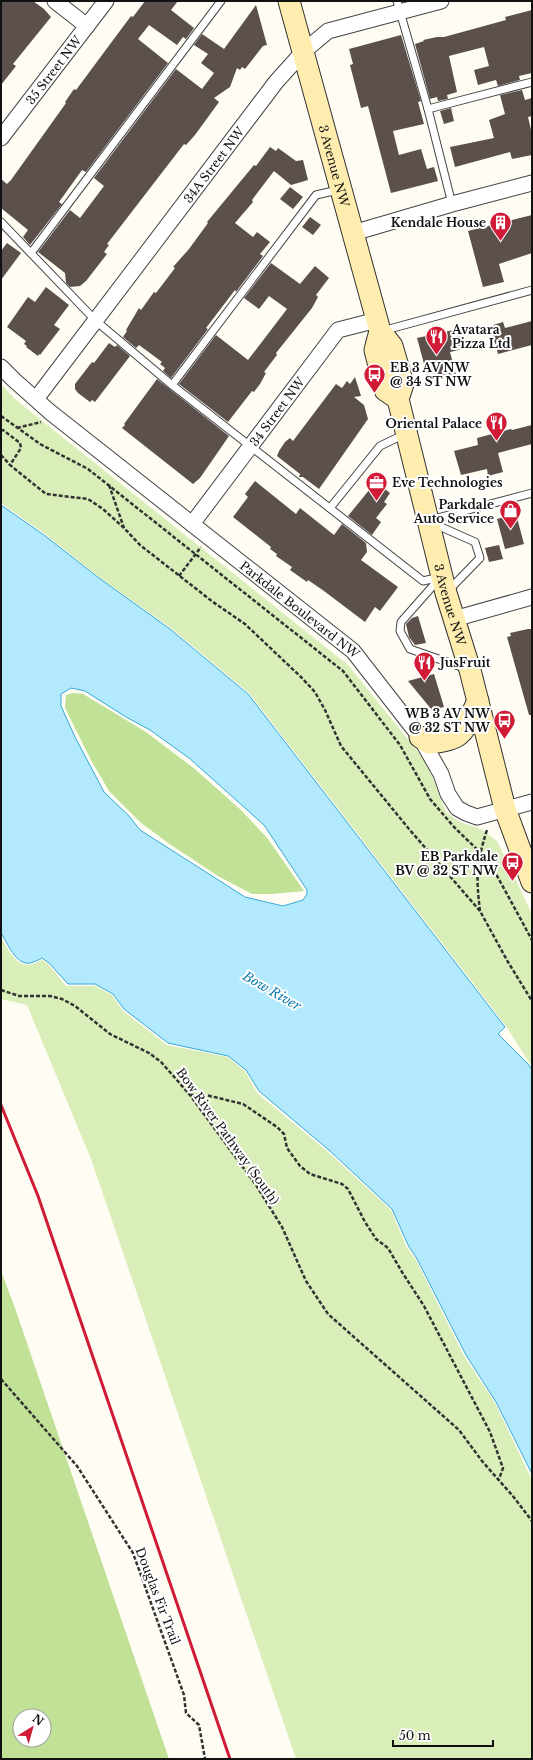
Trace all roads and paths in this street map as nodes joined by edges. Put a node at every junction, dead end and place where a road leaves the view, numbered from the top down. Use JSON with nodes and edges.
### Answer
{"nodes":[{"id":1,"x":55,"y":1,"type":"edge"},
{"id":2,"x":106,"y":1,"type":"edge"},
{"id":3,"x":222,"y":1,"type":"edge"},
{"id":4,"x":289,"y":1,"type":"edge"},
{"id":5,"x":440,"y":1,"type":"edge"},
{"id":6,"x":399,"y":6,"type":"edge"},
{"id":7,"x":87,"y":26,"type":"junction"},
{"id":8,"x":304,"y":52,"type":"junction"},
{"id":9,"x":532,"y":82,"type":"edge"},
{"id":10,"x":428,"y":109,"type":"junction"},
{"id":11,"x":1,"y":138,"type":"edge"},
{"id":12,"x":532,"y":183,"type":"edge"},
{"id":13,"x":341,"y":189,"type":"junction"},
{"id":14,"x":452,"y":204,"type":"junction"},
{"id":15,"x":1,"y":222,"type":"edge"},
{"id":16,"x":353,"y":233,"type":"junction"},
{"id":17,"x":31,"y":253,"type":"junction"},
{"id":18,"x":532,"y":290,"type":"edge"},
{"id":19,"x":96,"y":320,"type":"junction"},
{"id":20,"x":378,"y":325,"type":"junction"},
{"id":21,"x":1,"y":367,"type":"edge"},
{"id":22,"x":172,"y":385,"type":"junction"},
{"id":23,"x":36,"y":399,"type":"junction"},
{"id":24,"x":1,"y":416,"type":"edge"},
{"id":25,"x":40,"y":422,"type":"dead end"},
{"id":26,"x":16,"y":428,"type":"junction"},
{"id":27,"x":1,"y":431,"type":"edge"},
{"id":28,"x":407,"y":433,"type":"junction"},
{"id":29,"x":252,"y":446,"type":"junction"},
{"id":30,"x":1,"y":455,"type":"edge"},
{"id":31,"x":10,"y":465,"type":"junction"},
{"id":32,"x":109,"y":485,"type":"junction"},
{"id":33,"x":532,"y":493,"type":"edge"},
{"id":34,"x":330,"y":508,"type":"junction"},
{"id":35,"x":428,"y":521,"type":"junction"},
{"id":36,"x":192,"y":524,"type":"junction"},
{"id":37,"x":124,"y":528,"type":"junction"},
{"id":38,"x":201,"y":547,"type":"dead end"},
{"id":39,"x":196,"y":554,"type":"junction"},
{"id":40,"x":179,"y":576,"type":"junction"},
{"id":41,"x":444,"y":584,"type":"junction"},
{"id":42,"x":532,"y":598,"type":"edge"},
{"id":43,"x":454,"y":619,"type":"junction"},
{"id":44,"x":470,"y":670,"type":"junction"},
{"id":45,"x":478,"y":701,"type":"junction"},
{"id":46,"x":420,"y":736,"type":"junction"},
{"id":47,"x":532,"y":802,"type":"edge"},
{"id":48,"x":505,"y":809,"type":"junction"},
{"id":49,"x":487,"y":830,"type":"dead end"},
{"id":50,"x":480,"y":851,"type":"junction"},
{"id":51,"x":532,"y":882,"type":"edge"},
{"id":52,"x":480,"y":912,"type":"junction"},
{"id":53,"x":532,"y":940,"type":"edge"},
{"id":54,"x":1,"y":990,"type":"edge"},
{"id":55,"x":532,"y":1001,"type":"edge"},
{"id":56,"x":190,"y":1095,"type":"junction"},
{"id":57,"x":1,"y":1379,"type":"edge"},
{"id":58,"x":499,"y":1479,"type":"junction"},
{"id":59,"x":532,"y":1521,"type":"edge"},
{"id":60,"x":205,"y":1759,"type":"edge"}],
"edges":[{"from":1,"to":7,"type":"street"},
{"from":2,"to":7,"type":"street","name":"35 Street NW"},
{"from":3,"to":17,"type":"lane"},
{"from":4,"to":8,"type":"main road","name":"3 Avenue NW"},
{"from":5,"to":6,"type":"street","name":"34A Street NW"},
{"from":6,"to":8,"type":"street","name":"34A Street NW"},
{"from":6,"to":10,"type":"lane"},
{"from":7,"to":11,"type":"street","name":"35 Street NW"},
{"from":8,"to":13,"type":"main road","name":"3 Avenue NW"},
{"from":8,"to":19,"type":"street","name":"34A Street NW"},
{"from":9,"to":10,"type":"lane"},
{"from":10,"to":14,"type":"lane"},
{"from":12,"to":14,"type":"street"},
{"from":13,"to":16,"type":"main road","name":"3 Avenue NW"},
{"from":13,"to":22,"type":"lane"},
{"from":14,"to":16,"type":"street"},
{"from":15,"to":17,"type":"lane"},
{"from":16,"to":20,"type":"main road","name":"3 Avenue NW"},
{"from":17,"to":19,"type":"lane"},
{"from":18,"to":20,"type":"lane"},
{"from":19,"to":22,"type":"lane"},
{"from":19,"to":23,"type":"street","name":"34A Street NW"},
{"from":20,"to":28,"type":"main road","name":"3 Avenue NW"},
{"from":20,"to":29,"type":"street","name":"34 Street NW"},
{"from":21,"to":23,"type":"street","name":"Parkdale Boulevard NW"},
{"from":22,"to":29,"type":"lane"},
{"from":23,"to":36,"type":"street","name":"Parkdale Boulevard NW"},
{"from":24,"to":26,"type":"path"},
{"from":25,"to":26,"type":"path"},
{"from":26,"to":32,"type":"path"},
{"from":27,"to":31,"type":"path"},
{"from":28,"to":34,"type":"lane"},
{"from":28,"to":35,"type":"main road","name":"3 Avenue NW"},
{"from":29,"to":34,"type":"lane"},
{"from":29,"to":36,"type":"street","name":"34 Street NW"},
{"from":30,"to":31,"type":"path"},
{"from":31,"to":37,"type":"path"},
{"from":32,"to":37,"type":"path"},
{"from":32,"to":39,"type":"path"},
{"from":33,"to":35,"type":"lane"},
{"from":34,"to":41,"type":"lane"},
{"from":35,"to":41,"type":"main road","name":"3 Avenue NW"},
{"from":35,"to":41,"type":"lane"},
{"from":36,"to":46,"type":"street","name":"Parkdale Boulevard NW"},
{"from":37,"to":40,"type":"path"},
{"from":38,"to":39,"type":"path"},
{"from":39,"to":40,"type":"path"},
{"from":39,"to":50,"type":"path"},
{"from":40,"to":52,"type":"path"},
{"from":41,"to":43,"type":"main road","name":"3 Avenue NW"},
{"from":41,"to":44,"type":"lane"},
{"from":42,"to":43,"type":"street"},
{"from":43,"to":44,"type":"main road","name":"3 Avenue NW"},
{"from":44,"to":45,"type":"main road","name":"3 Avenue NW"},
{"from":45,"to":46,"type":"main road"},
{"from":45,"to":48,"type":"main road","name":"3 Avenue NW"},
{"from":46,"to":48,"type":"street","name":"Parkdale Boulevard NW"},
{"from":47,"to":48,"type":"street","name":"Parkdale Boulevard NW"},
{"from":48,"to":51,"type":"main road"},
{"from":49,"to":50,"type":"path"},
{"from":50,"to":52,"type":"path"},
{"from":50,"to":53,"type":"path"},
{"from":52,"to":55,"type":"path"},
{"from":54,"to":56,"type":"path","name":"Bow River Pathway (South)"},
{"from":56,"to":58,"type":"path","name":"Bow River Pathway (South)"},
{"from":56,"to":58,"type":"path"},
{"from":57,"to":60,"type":"path","name":"Douglas Fir Trail"},
{"from":58,"to":59,"type":"path","name":"Bow River Pathway (South)"}]}
